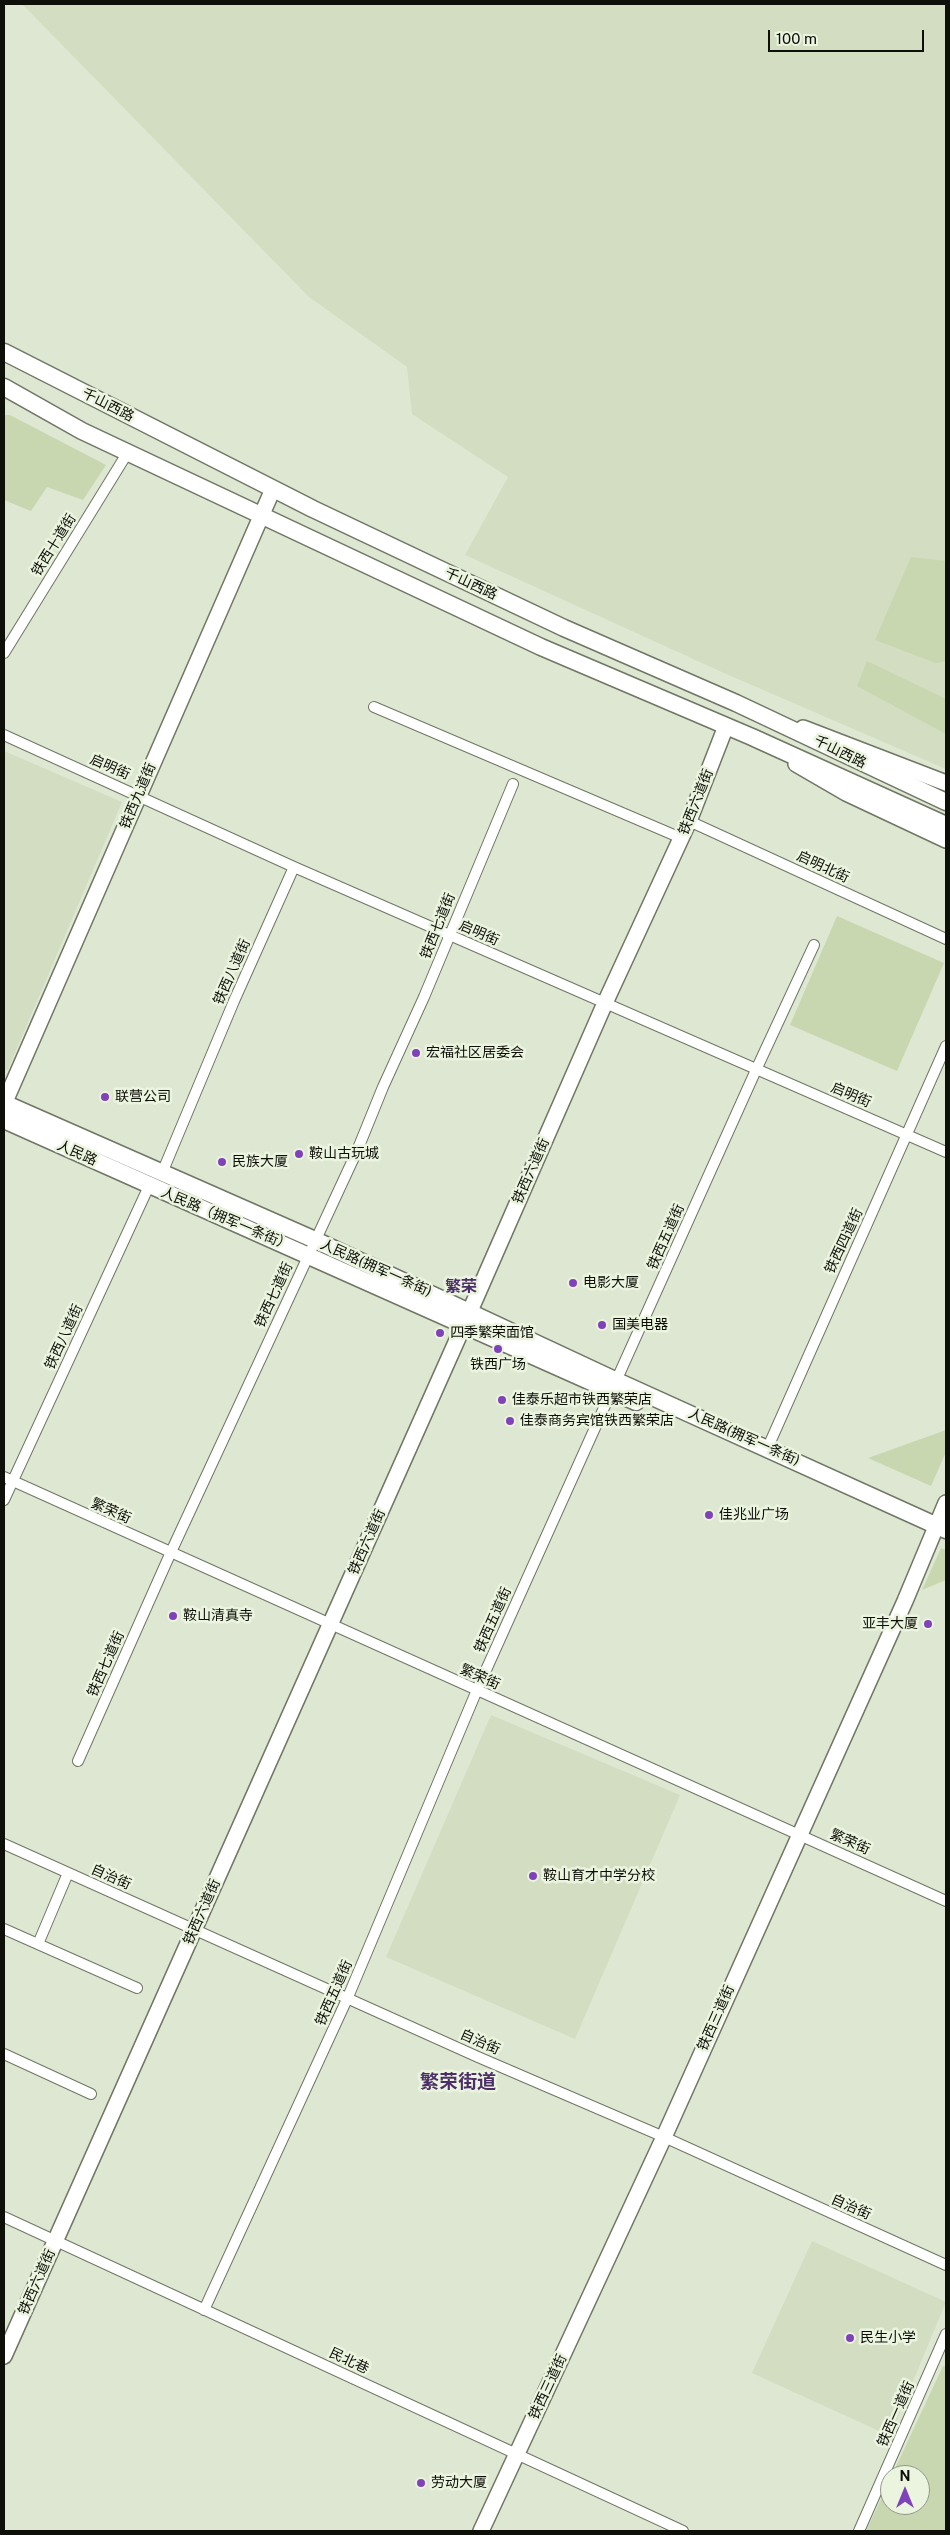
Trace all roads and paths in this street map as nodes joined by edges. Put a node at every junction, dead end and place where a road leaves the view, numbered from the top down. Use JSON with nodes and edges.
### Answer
{"nodes":[{"id":1,"x":4,"y":352,"type":"edge"},
{"id":2,"x":4,"y":387,"type":"edge"},
{"id":3,"x":128,"y":452,"type":"junction"},
{"id":4,"x":273,"y":489,"type":"junction"},
{"id":5,"x":261,"y":515,"type":"junction"},
{"id":6,"x":4,"y":653,"type":"edge"},
{"id":7,"x":736,"y":703,"type":"junction"},
{"id":8,"x":374,"y":707,"type":"dead end"},
{"id":9,"x":726,"y":726,"type":"junction"},
{"id":10,"x":4,"y":735,"type":"edge"},
{"id":11,"x":752,"y":737,"type":"junction"},
{"id":12,"x":946,"y":783,"type":"edge"},
{"id":13,"x":513,"y":784,"type":"dead end"},
{"id":14,"x":139,"y":794,"type":"junction"},
{"id":15,"x":946,"y":802,"type":"edge"},
{"id":16,"x":689,"y":821,"type":"junction"},
{"id":17,"x":946,"y":825,"type":"edge"},
{"id":18,"x":680,"y":838,"type":"junction"},
{"id":19,"x":946,"y":840,"type":"edge"},
{"id":20,"x":294,"y":867,"type":"junction"},
{"id":21,"x":450,"y":935,"type":"junction"},
{"id":22,"x":946,"y":939,"type":"edge"},
{"id":23,"x":814,"y":945,"type":"dead end"},
{"id":24,"x":605,"y":1003,"type":"junction"},
{"id":25,"x":946,"y":1046,"type":"edge"},
{"id":26,"x":756,"y":1070,"type":"junction"},
{"id":27,"x":4,"y":1104,"type":"edge"},
{"id":28,"x":4,"y":1120,"type":"edge"},
{"id":29,"x":907,"y":1134,"type":"junction"},
{"id":30,"x":946,"y":1152,"type":"edge"},
{"id":31,"x":162,"y":1173,"type":"junction"},
{"id":32,"x":149,"y":1186,"type":"junction"},
{"id":33,"x":312,"y":1247,"type":"junction"},
{"id":34,"x":467,"y":1318,"type":"junction"},
{"id":35,"x":615,"y":1386,"type":"junction"},
{"id":36,"x":768,"y":1447,"type":"junction"},
{"id":37,"x":8,"y":1479,"type":"edge"},
{"id":38,"x":4,"y":1500,"type":"edge"},
{"id":39,"x":946,"y":1503,"type":"edge"},
{"id":40,"x":939,"y":1529,"type":"edge"},
{"id":41,"x":170,"y":1552,"type":"junction"},
{"id":42,"x":330,"y":1625,"type":"junction"},
{"id":43,"x":477,"y":1690,"type":"junction"},
{"id":44,"x":78,"y":1760,"type":"dead end"},
{"id":45,"x":799,"y":1835,"type":"junction"},
{"id":46,"x":4,"y":1844,"type":"edge"},
{"id":47,"x":68,"y":1873,"type":"junction"},
{"id":48,"x":945,"y":1896,"type":"edge"},
{"id":49,"x":4,"y":1929,"type":"edge"},
{"id":50,"x":195,"y":1929,"type":"junction"},
{"id":51,"x":38,"y":1944,"type":"junction"},
{"id":52,"x":137,"y":1988,"type":"dead end"},
{"id":53,"x":348,"y":1997,"type":"junction"},
{"id":54,"x":4,"y":2054,"type":"edge"},
{"id":55,"x":91,"y":2094,"type":"dead end"},
{"id":56,"x":664,"y":2137,"type":"junction"},
{"id":57,"x":4,"y":2217,"type":"edge"},
{"id":58,"x":55,"y":2241,"type":"junction"},
{"id":59,"x":946,"y":2265,"type":"edge"},
{"id":60,"x":204,"y":2310,"type":"junction"},
{"id":61,"x":946,"y":2334,"type":"edge"},
{"id":62,"x":4,"y":2356,"type":"edge"},
{"id":63,"x":517,"y":2454,"type":"junction"},
{"id":64,"x":481,"y":2531,"type":"edge"},
{"id":65,"x":683,"y":2531,"type":"edge"},
{"id":66,"x":859,"y":2531,"type":"edge"}],
"edges":[{"from":1,"to":4,"type":"main road","name":"千山西路"},
{"from":2,"to":3,"type":"main road","name":"千山西路"},
{"from":3,"to":5,"type":"main road","name":"千山西路"},
{"from":3,"to":6,"type":"street","name":"铁西十道街"},
{"from":4,"to":5,"type":"main road","name":"铁西九道街"},
{"from":4,"to":7,"type":"main road","name":"千山西路"},
{"from":5,"to":9,"type":"main road","name":"千山西路"},
{"from":5,"to":14,"type":"main road","name":"铁西九道街"},
{"from":7,"to":12,"type":"main road"},
{"from":7,"to":15,"type":"main road","name":"千山西路"},
{"from":8,"to":18,"type":"street"},
{"from":9,"to":11,"type":"main road","name":"千山西路"},
{"from":9,"to":16,"type":"main road","name":"铁西六道街"},
{"from":10,"to":14,"type":"street","name":"启明街"},
{"from":11,"to":17,"type":"main road","name":"千山西路"},
{"from":11,"to":19,"type":"main road"},
{"from":13,"to":21,"type":"street","name":"铁西七道街"},
{"from":14,"to":20,"type":"street","name":"启明街"},
{"from":14,"to":27,"type":"main road","name":"铁西九道街"},
{"from":16,"to":18,"type":"main road","name":"铁西六道街"},
{"from":16,"to":22,"type":"street","name":"启明北街"},
{"from":18,"to":24,"type":"main road","name":"铁西六道街"},
{"from":20,"to":21,"type":"street","name":"启明街"},
{"from":20,"to":31,"type":"street","name":"铁西八道街"},
{"from":21,"to":24,"type":"street","name":"启明街"},
{"from":21,"to":33,"type":"street","name":"铁西七道街"},
{"from":23,"to":26,"type":"street","name":"铁西五道街"},
{"from":24,"to":26,"type":"street","name":"启明街"},
{"from":24,"to":34,"type":"main road","name":"铁西六道街"},
{"from":25,"to":29,"type":"street","name":"铁西四道街"},
{"from":26,"to":29,"type":"street","name":"启明街"},
{"from":26,"to":35,"type":"street","name":"铁西五道街"},
{"from":27,"to":31,"type":"main road","name":"人民路(拥军一条街)"},
{"from":28,"to":32,"type":"main road","name":"人民路"},
{"from":29,"to":30,"type":"street","name":"启明街"},
{"from":29,"to":36,"type":"street","name":"铁西四道街"},
{"from":31,"to":33,"type":"main road","name":"人民路(拥军一条街)"},
{"from":32,"to":33,"type":"main road","name":"人民路（拥军一条街）"},
{"from":32,"to":37,"type":"street","name":"铁西八道街"},
{"from":33,"to":34,"type":"main road","name":"人民路(拥军一条街)"},
{"from":33,"to":41,"type":"street","name":"铁西七道街"},
{"from":34,"to":35,"type":"main road","name":"人民路(拥军一条街)"},
{"from":34,"to":42,"type":"main road","name":"铁西六道街"},
{"from":35,"to":36,"type":"main road","name":"人民路(拥军一条街)"},
{"from":35,"to":40,"type":"main road"},
{"from":35,"to":43,"type":"street","name":"铁西五道街"},
{"from":36,"to":40,"type":"main road","name":"人民路(拥军一条街)"},
{"from":37,"to":38,"type":"street","name":"铁西八道街"},
{"from":37,"to":41,"type":"street","name":"繁荣街"},
{"from":39,"to":40,"type":"main road","name":"铁西三道街"},
{"from":40,"to":45,"type":"main road","name":"铁西三道街"},
{"from":41,"to":42,"type":"street","name":"繁荣街"},
{"from":41,"to":44,"type":"street","name":"铁西七道街"},
{"from":42,"to":43,"type":"street","name":"繁荣街"},
{"from":42,"to":50,"type":"main road","name":"铁西六道街"},
{"from":43,"to":45,"type":"street","name":"繁荣街"},
{"from":43,"to":53,"type":"street","name":"铁西五道街"},
{"from":45,"to":48,"type":"street","name":"繁荣街"},
{"from":45,"to":56,"type":"main road","name":"铁西三道街"},
{"from":46,"to":47,"type":"street","name":"自治街"},
{"from":47,"to":50,"type":"street","name":"自治街"},
{"from":47,"to":51,"type":"street"},
{"from":49,"to":51,"type":"street"},
{"from":50,"to":53,"type":"street","name":"自治街"},
{"from":50,"to":58,"type":"main road","name":"铁西六道街"},
{"from":51,"to":52,"type":"street"},
{"from":53,"to":56,"type":"street","name":"自治街"},
{"from":53,"to":60,"type":"street","name":"铁西五道街"},
{"from":54,"to":55,"type":"street"},
{"from":56,"to":59,"type":"street","name":"自治街"},
{"from":56,"to":63,"type":"main road","name":"铁西三道街"},
{"from":57,"to":58,"type":"street","name":"民北巷"},
{"from":58,"to":60,"type":"street","name":"民北巷"},
{"from":58,"to":62,"type":"main road","name":"铁西六道街"},
{"from":60,"to":63,"type":"street","name":"民北巷"},
{"from":61,"to":66,"type":"street","name":"铁西一道街"},
{"from":63,"to":64,"type":"main road","name":"铁西三道街"},
{"from":63,"to":65,"type":"street","name":"民北巷"}]}
